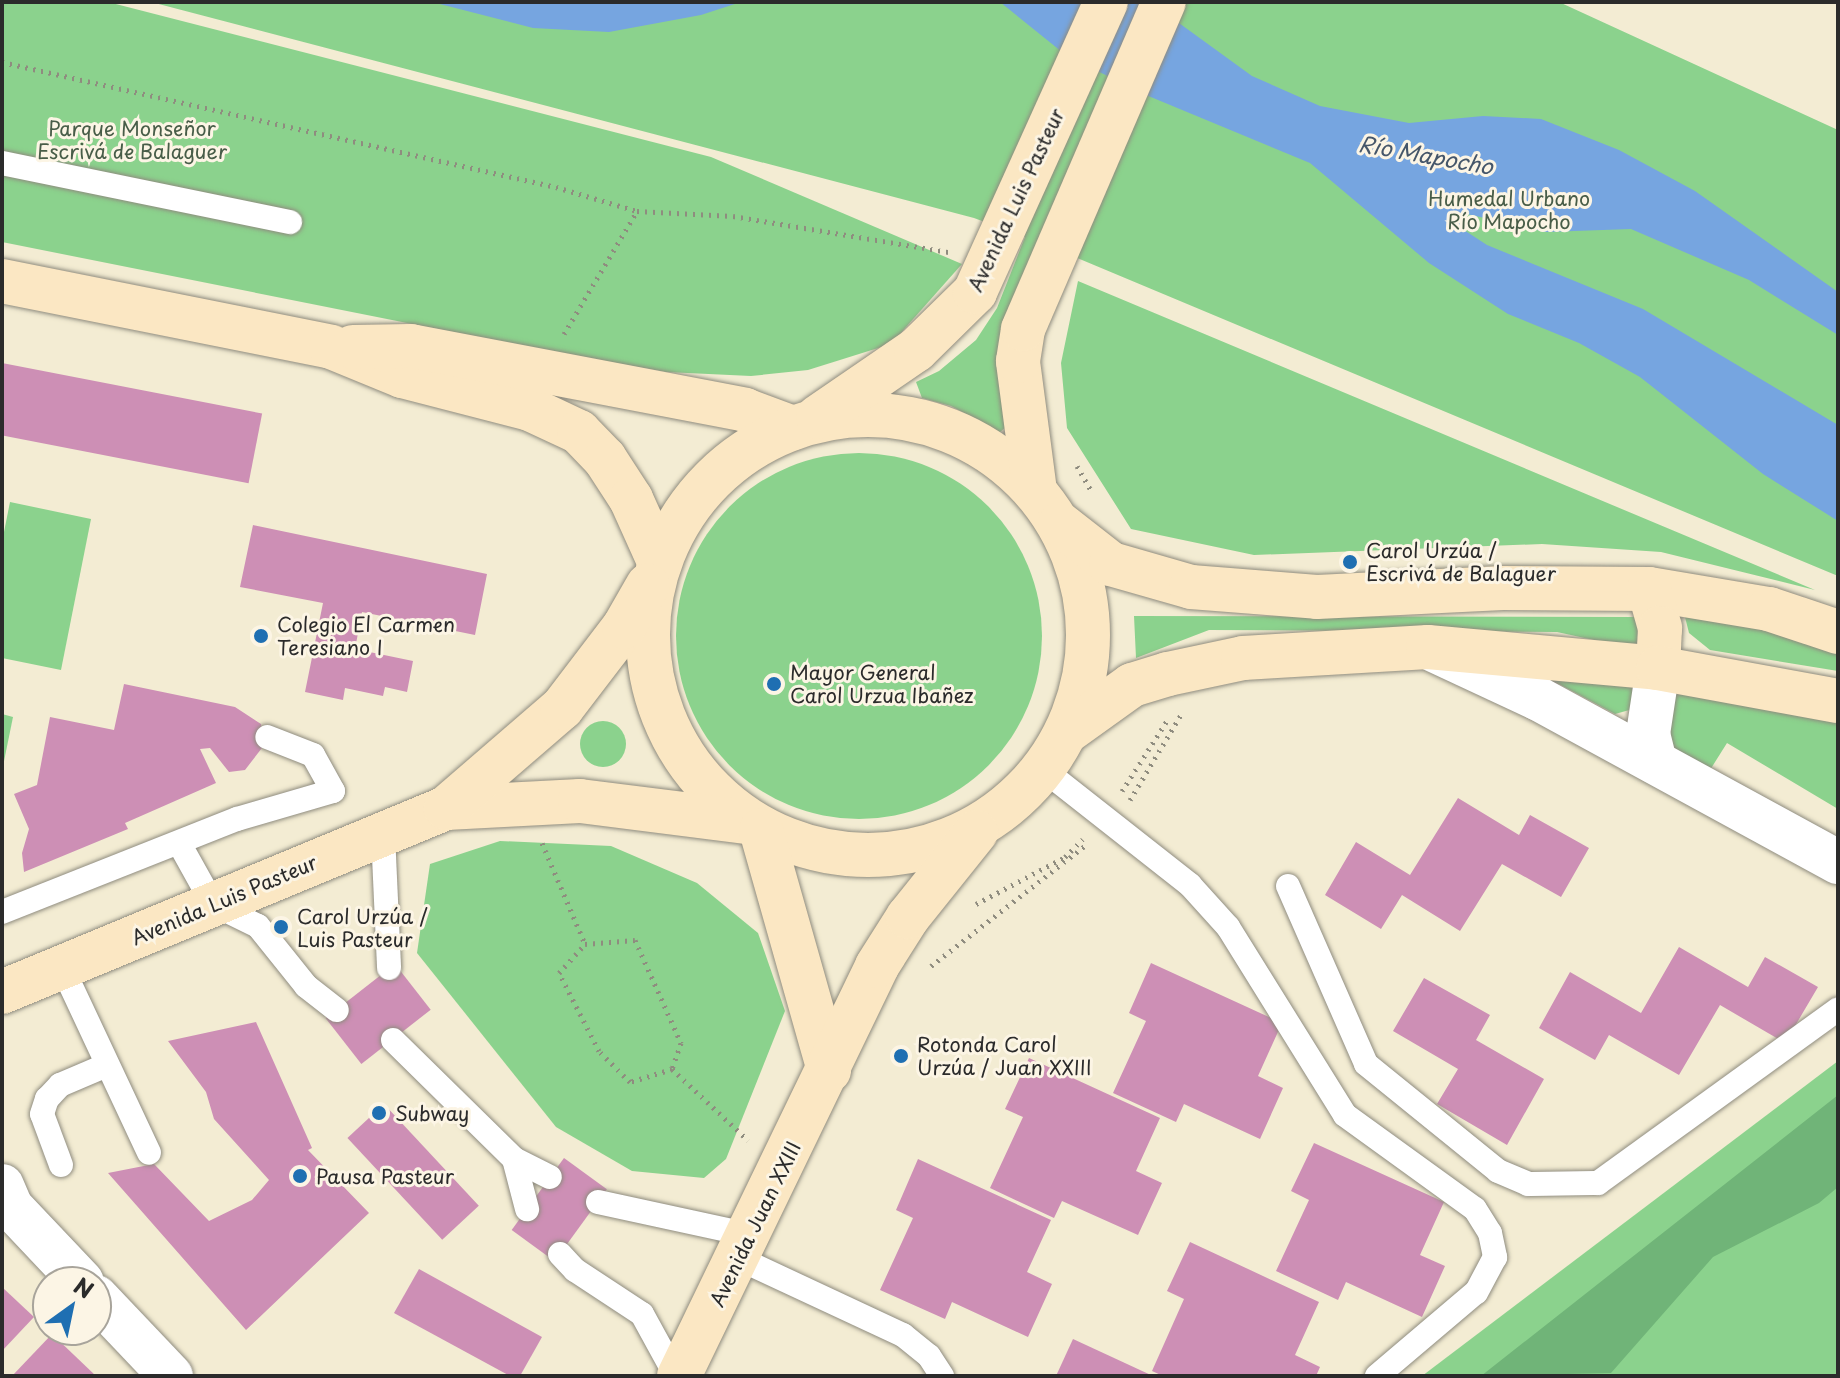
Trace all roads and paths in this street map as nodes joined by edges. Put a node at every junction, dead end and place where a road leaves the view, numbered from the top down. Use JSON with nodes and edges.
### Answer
{"nodes":[{"id":1,"x":1106,"y":2,"type":"edge"},
{"id":2,"x":1164,"y":2,"type":"edge"},
{"id":3,"x":2,"y":62,"type":"edge"},
{"id":4,"x":5,"y":169,"type":"edge"},
{"id":5,"x":637,"y":211,"type":"junction"},
{"id":6,"x":290,"y":222,"type":"dead end"},
{"id":7,"x":994,"y":256,"type":"junction"},
{"id":8,"x":2,"y":281,"type":"edge"},
{"id":9,"x":331,"y":347,"type":"junction"},
{"id":10,"x":541,"y":372,"type":"junction"},
{"id":11,"x":801,"y":425,"type":"junction"},
{"id":12,"x":1071,"y":452,"type":"dead end"},
{"id":13,"x":1100,"y":503,"type":"dead end"},
{"id":14,"x":1046,"y":506,"type":"junction"},
{"id":15,"x":654,"y":571,"type":"junction"},
{"id":16,"x":1649,"y":589,"type":"junction"},
{"id":17,"x":1838,"y":632,"type":"edge"},
{"id":18,"x":1428,"y":647,"type":"junction"},
{"id":19,"x":1658,"y":668,"type":"junction"},
{"id":20,"x":1838,"y":701,"type":"edge"},
{"id":21,"x":1068,"y":731,"type":"junction"},
{"id":22,"x":267,"y":737,"type":"dead end"},
{"id":23,"x":1655,"y":762,"type":"junction"},
{"id":24,"x":1044,"y":770,"type":"junction"},
{"id":25,"x":525,"y":801,"type":"junction"},
{"id":26,"x":446,"y":808,"type":"junction"},
{"id":27,"x":1106,"y":822,"type":"junction"},
{"id":28,"x":754,"y":826,"type":"junction"},
{"id":29,"x":980,"y":827,"type":"junction"},
{"id":30,"x":383,"y":834,"type":"junction"},
{"id":31,"x":179,"y":843,"type":"junction"},
{"id":32,"x":1838,"y":862,"type":"edge"},
{"id":33,"x":1288,"y":886,"type":"dead end"},
{"id":34,"x":213,"y":904,"type":"junction"},
{"id":35,"x":969,"y":908,"type":"dead end"},
{"id":36,"x":2,"y":912,"type":"edge"},
{"id":37,"x":585,"y":944,"type":"junction"},
{"id":38,"x":62,"y":967,"type":"junction"},
{"id":39,"x":389,"y":968,"type":"dead end"},
{"id":40,"x":925,"y":970,"type":"dead end"},
{"id":41,"x":2,"y":992,"type":"edge"},
{"id":42,"x":1838,"y":1009,"type":"edge"},
{"id":43,"x":337,"y":1010,"type":"dead end"},
{"id":44,"x":398,"y":1040,"type":"dead end"},
{"id":45,"x":107,"y":1065,"type":"junction"},
{"id":46,"x":672,"y":1069,"type":"junction"},
{"id":47,"x":829,"y":1071,"type":"junction"},
{"id":48,"x":149,"y":1153,"type":"dead end"},
{"id":49,"x":514,"y":1159,"type":"junction"},
{"id":50,"x":61,"y":1165,"type":"dead end"},
{"id":51,"x":782,"y":1172,"type":"junction"},
{"id":52,"x":550,"y":1177,"type":"dead end"},
{"id":53,"x":2,"y":1186,"type":"edge"},
{"id":54,"x":598,"y":1202,"type":"dead end"},
{"id":55,"x":527,"y":1209,"type":"dead end"},
{"id":56,"x":745,"y":1247,"type":"junction"},
{"id":57,"x":560,"y":1254,"type":"dead end"},
{"id":58,"x":67,"y":1266,"type":"edge"},
{"id":59,"x":112,"y":1314,"type":"edge"},
{"id":60,"x":171,"y":1376,"type":"edge"},
{"id":61,"x":678,"y":1376,"type":"edge"},
{"id":62,"x":942,"y":1376,"type":"edge"},
{"id":63,"x":1377,"y":1376,"type":"edge"}],
"edges":[{"from":1,"to":7,"type":"main road","name":"Avenida Luis Pasteur"},
{"from":2,"to":14,"type":"main road"},
{"from":3,"to":5,"type":"path"},
{"from":4,"to":6,"type":"lane"},
{"from":5,"to":7,"type":"path"},
{"from":5,"to":10,"type":"path"},
{"from":7,"to":11,"type":"main road","name":"Avenida Luis Pasteur"},
{"from":8,"to":9,"type":"main road"},
{"from":9,"to":10,"type":"main road"},
{"from":9,"to":15,"type":"main road"},
{"from":10,"to":11,"type":"main road"},
{"from":11,"to":14,"type":"main road"},
{"from":11,"to":15,"type":"main road","name":"Avenida Luis Pasteur"},
{"from":12,"to":13,"type":"path"},
{"from":14,"to":16,"type":"main road"},
{"from":14,"to":21,"type":"main road"},
{"from":15,"to":26,"type":"main road","name":"Avenida Luis Pasteur"},
{"from":15,"to":28,"type":"main road"},
{"from":16,"to":17,"type":"main road"},
{"from":16,"to":19,"type":"main road"},
{"from":18,"to":19,"type":"main road"},
{"from":18,"to":21,"type":"main road"},
{"from":18,"to":23,"type":"street"},
{"from":19,"to":20,"type":"main road"},
{"from":19,"to":23,"type":"street"},
{"from":21,"to":24,"type":"main road"},
{"from":22,"to":31,"type":"lane"},
{"from":23,"to":32,"type":"street"},
{"from":24,"to":27,"type":"lane"},
{"from":24,"to":29,"type":"main road"},
{"from":25,"to":26,"type":"main road","name":"Avenida Luis Pasteur"},
{"from":25,"to":28,"type":"main road","name":"Avenida Luis Pasteur"},
{"from":25,"to":37,"type":"path"},
{"from":26,"to":30,"type":"main road","name":"Avenida Luis Pasteur"},
{"from":27,"to":27,"type":"path"},
{"from":27,"to":35,"type":"path"},
{"from":27,"to":40,"type":"path"},
{"from":27,"to":63,"type":"lane"},
{"from":28,"to":29,"type":"main road"},
{"from":28,"to":47,"type":"main road"},
{"from":29,"to":47,"type":"main road","name":"Avenida Juan XXIII"},
{"from":30,"to":34,"type":"main road","name":"Avenida Luis Pasteur"},
{"from":30,"to":39,"type":"lane"},
{"from":31,"to":34,"type":"lane"},
{"from":31,"to":36,"type":"lane"},
{"from":33,"to":42,"type":"lane"},
{"from":34,"to":38,"type":"main road","name":"Avenida Luis Pasteur"},
{"from":34,"to":43,"type":"lane"},
{"from":37,"to":46,"type":"path"},
{"from":37,"to":46,"type":"path"},
{"from":38,"to":41,"type":"main road","name":"Avenida Luis Pasteur"},
{"from":38,"to":45,"type":"lane"},
{"from":44,"to":49,"type":"lane"},
{"from":45,"to":48,"type":"lane"},
{"from":45,"to":50,"type":"lane"},
{"from":46,"to":51,"type":"path"},
{"from":47,"to":51,"type":"main road","name":"Avenida Juan XXIII"},
{"from":49,"to":52,"type":"lane"},
{"from":49,"to":55,"type":"lane"},
{"from":51,"to":56,"type":"main road","name":"Avenida Juan XXIII"},
{"from":53,"to":58,"type":"street"},
{"from":54,"to":56,"type":"lane"},
{"from":56,"to":61,"type":"main road","name":"Avenida Juan XXIII"},
{"from":56,"to":62,"type":"lane"},
{"from":57,"to":61,"type":"lane"},
{"from":59,"to":60,"type":"street"}]}
